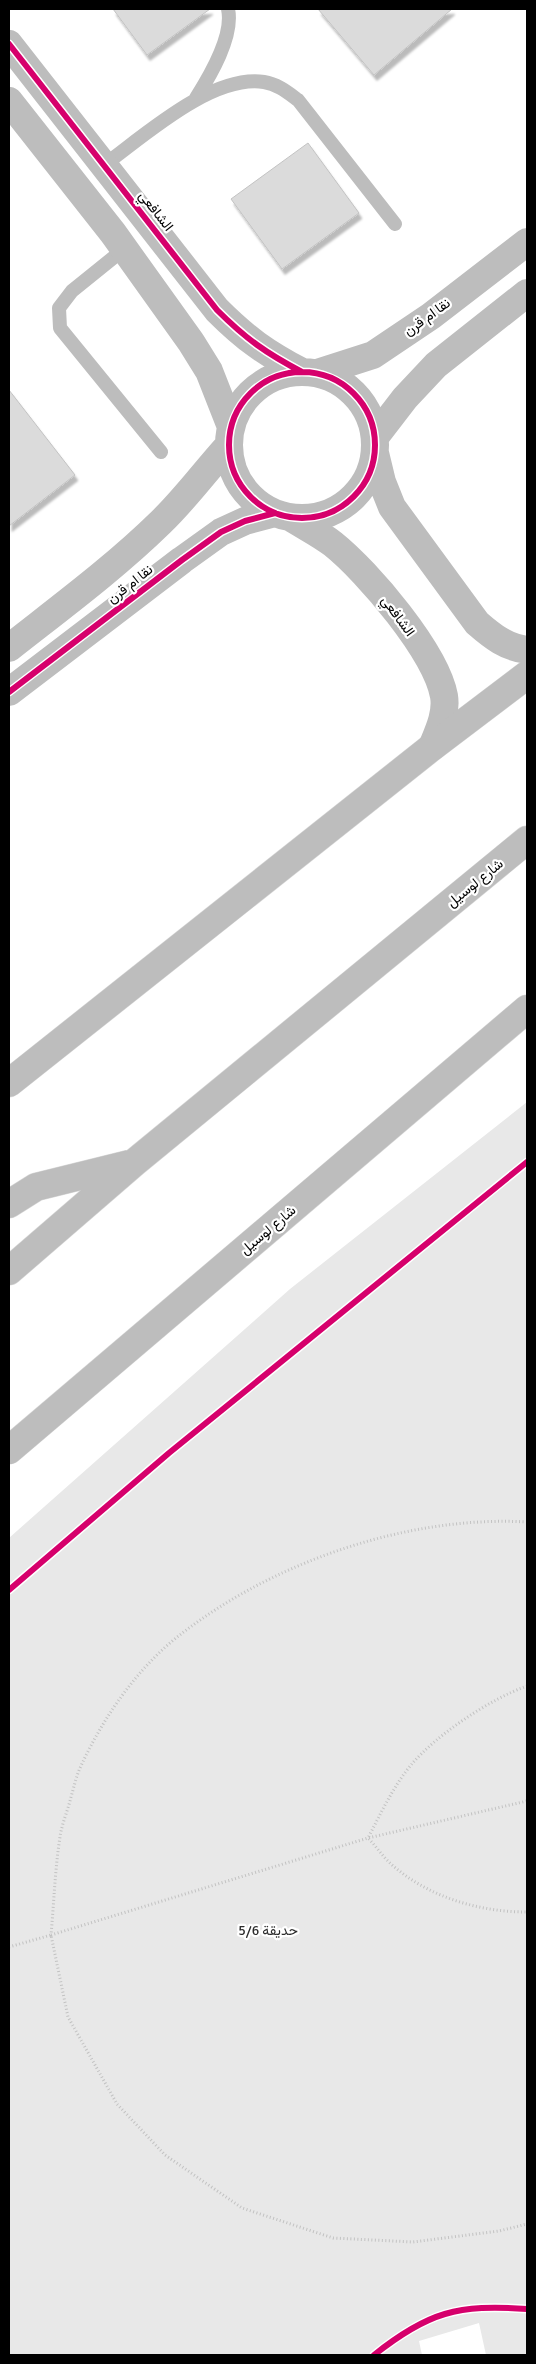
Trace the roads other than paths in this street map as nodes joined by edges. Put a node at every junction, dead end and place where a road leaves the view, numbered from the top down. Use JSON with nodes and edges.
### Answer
{"nodes":[{"id":1,"x":228,"y":9,"type":"edge"},
{"id":2,"x":9,"y":44,"type":"edge"},
{"id":3,"x":196,"y":98,"type":"junction"},
{"id":4,"x":9,"y":101,"type":"edge"},
{"id":5,"x":104,"y":165,"type":"junction"},
{"id":6,"x":395,"y":224,"type":"dead end"},
{"id":7,"x":527,"y":242,"type":"edge"},
{"id":8,"x":124,"y":249,"type":"junction"},
{"id":9,"x":527,"y":293,"type":"edge"},
{"id":10,"x":310,"y":372,"type":"junction"},
{"id":11,"x":230,"y":436,"type":"junction"},
{"id":12,"x":375,"y":445,"type":"junction"},
{"id":13,"x":161,"y":452,"type":"dead end"},
{"id":14,"x":283,"y":515,"type":"junction"},
{"id":15,"x":9,"y":648,"type":"edge"},
{"id":16,"x":527,"y":650,"type":"edge"},
{"id":17,"x":527,"y":675,"type":"edge"},
{"id":18,"x":9,"y":692,"type":"edge"},
{"id":19,"x":432,"y":748,"type":"junction"},
{"id":20,"x":527,"y":840,"type":"edge"},
{"id":21,"x":527,"y":1009,"type":"edge"},
{"id":22,"x":9,"y":1083,"type":"edge"},
{"id":23,"x":135,"y":1162,"type":"junction"},
{"id":24,"x":9,"y":1204,"type":"edge"},
{"id":25,"x":9,"y":1271,"type":"edge"},
{"id":26,"x":9,"y":1450,"type":"edge"}],
"edges":[{"from":1,"to":3,"type":"lane"},
{"from":2,"to":5,"type":"main road","name":"الشافعي"},
{"from":3,"to":5,"type":"lane"},
{"from":3,"to":6,"type":"lane"},
{"from":4,"to":8,"type":"main road"},
{"from":5,"to":10,"type":"main road","name":"الشافعي"},
{"from":7,"to":10,"type":"main road","name":"نقا ام قرن"},
{"from":8,"to":11,"type":"main road"},
{"from":8,"to":13,"type":"lane"},
{"from":9,"to":12,"type":"main road"},
{"from":10,"to":11,"type":"main road"},
{"from":10,"to":12,"type":"main road"},
{"from":11,"to":14,"type":"main road"},
{"from":11,"to":15,"type":"main road","name":"نقا ام قرن"},
{"from":12,"to":14,"type":"main road"},
{"from":12,"to":16,"type":"main road"},
{"from":14,"to":18,"type":"main road","name":"نقا ام قرن"},
{"from":14,"to":19,"type":"main road","name":"الشافعي"},
{"from":17,"to":19,"type":"main road"},
{"from":19,"to":22,"type":"main road"},
{"from":20,"to":23,"type":"main road","name":"شارع لوسيل"},
{"from":21,"to":26,"type":"main road","name":"شارع لوسيل"},
{"from":23,"to":24,"type":"main road"},
{"from":23,"to":25,"type":"main road","name":"شارع لوسيل"}]}
